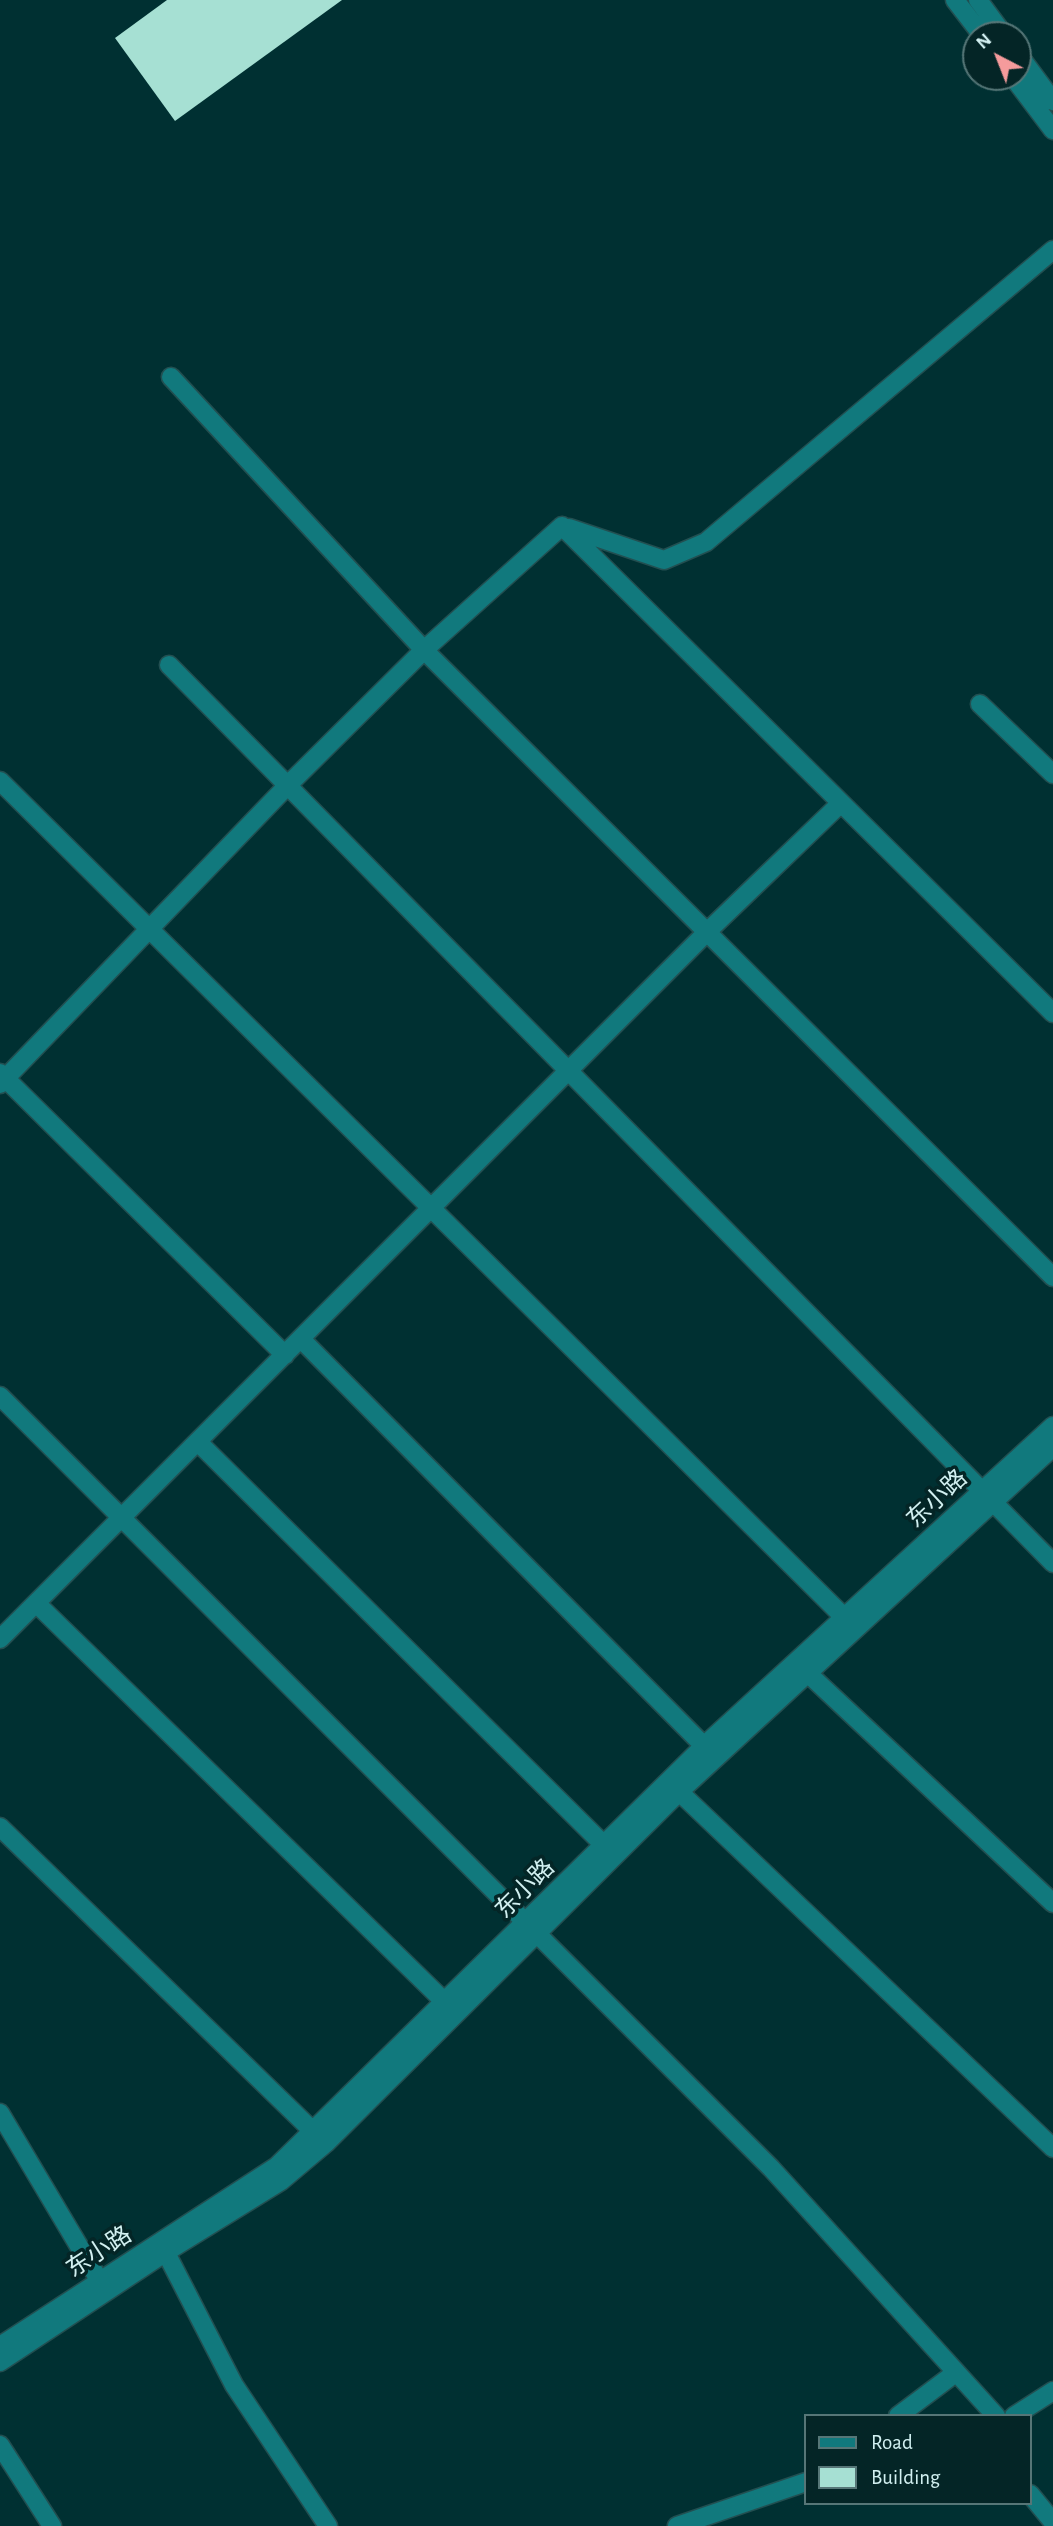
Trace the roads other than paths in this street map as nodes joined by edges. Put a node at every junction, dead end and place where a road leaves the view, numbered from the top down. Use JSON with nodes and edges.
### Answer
{"nodes":[{"id":1,"x":956,"y":0,"type":"edge"},
{"id":2,"x":978,"y":0,"type":"edge"},
{"id":3,"x":972,"y":21,"type":"edge"},
{"id":4,"x":994,"y":21,"type":"edge"},
{"id":5,"x":1032,"y":73,"type":"edge"},
{"id":6,"x":1024,"y":91,"type":"edge"},
{"id":7,"x":1053,"y":101,"type":"edge"},
{"id":8,"x":1053,"y":130,"type":"edge"},
{"id":9,"x":1053,"y":250,"type":"edge"},
{"id":10,"x":171,"y":377,"type":"dead end"},
{"id":11,"x":562,"y":526,"type":"junction"},
{"id":12,"x":424,"y":650,"type":"junction"},
{"id":13,"x":169,"y":665,"type":"dead end"},
{"id":14,"x":980,"y":704,"type":"dead end"},
{"id":15,"x":1053,"y":774,"type":"edge"},
{"id":16,"x":0,"y":781,"type":"edge"},
{"id":17,"x":288,"y":785,"type":"junction"},
{"id":18,"x":841,"y":803,"type":"junction"},
{"id":19,"x":149,"y":929,"type":"junction"},
{"id":20,"x":708,"y":931,"type":"junction"},
{"id":21,"x":1053,"y":1013,"type":"edge"},
{"id":22,"x":569,"y":1070,"type":"junction"},
{"id":23,"x":2,"y":1079,"type":"edge"},
{"id":24,"x":431,"y":1209,"type":"junction"},
{"id":25,"x":1053,"y":1277,"type":"edge"},
{"id":26,"x":301,"y":1339,"type":"junction"},
{"id":27,"x":285,"y":1355,"type":"junction"},
{"id":28,"x":0,"y":1396,"type":"edge"},
{"id":29,"x":1053,"y":1426,"type":"edge"},
{"id":30,"x":198,"y":1442,"type":"junction"},
{"id":31,"x":1053,"y":1447,"type":"edge"},
{"id":32,"x":989,"y":1495,"type":"junction"},
{"id":33,"x":121,"y":1518,"type":"junction"},
{"id":34,"x":1053,"y":1563,"type":"edge"},
{"id":35,"x":36,"y":1603,"type":"junction"},
{"id":36,"x":849,"y":1623,"type":"junction"},
{"id":37,"x":0,"y":1639,"type":"edge"},
{"id":38,"x":802,"y":1667,"type":"junction"},
{"id":39,"x":710,"y":1751,"type":"junction"},
{"id":40,"x":673,"y":1787,"type":"junction"},
{"id":41,"x":0,"y":1827,"type":"edge"},
{"id":42,"x":609,"y":1850,"type":"junction"},
{"id":43,"x":1053,"y":1903,"type":"edge"},
{"id":44,"x":532,"y":1927,"type":"junction"},
{"id":45,"x":451,"y":2008,"type":"junction"},
{"id":46,"x":0,"y":2113,"type":"edge"},
{"id":47,"x":320,"y":2138,"type":"junction"},
{"id":48,"x":1053,"y":2148,"type":"edge"},
{"id":49,"x":163,"y":2247,"type":"junction"},
{"id":50,"x":102,"y":2287,"type":"junction"},
{"id":51,"x":0,"y":2346,"type":"edge"},
{"id":52,"x":0,"y":2362,"type":"edge"},
{"id":53,"x":954,"y":2374,"type":"junction"},
{"id":54,"x":1053,"y":2391,"type":"edge"},
{"id":55,"x":901,"y":2414,"type":"edge"},
{"id":56,"x":994,"y":2414,"type":"edge"},
{"id":57,"x":1017,"y":2414,"type":"edge"},
{"id":58,"x":0,"y":2445,"type":"edge"},
{"id":59,"x":804,"y":2483,"type":"edge"},
{"id":60,"x":1032,"y":2496,"type":"edge"},
{"id":61,"x":717,"y":2520,"type":"edge"},
{"id":62,"x":1053,"y":2522,"type":"edge"},
{"id":63,"x":52,"y":2526,"type":"edge"},
{"id":64,"x":328,"y":2526,"type":"edge"},
{"id":65,"x":677,"y":2526,"type":"edge"}],
"edges":[{"from":1,"to":3,"type":"street"},
{"from":2,"to":4,"type":"street"},
{"from":5,"to":7,"type":"street"},
{"from":6,"to":8,"type":"street"},
{"from":9,"to":11,"type":"street"},
{"from":10,"to":12,"type":"street"},
{"from":11,"to":12,"type":"street"},
{"from":11,"to":18,"type":"street"},
{"from":12,"to":17,"type":"street"},
{"from":12,"to":20,"type":"street"},
{"from":13,"to":17,"type":"street"},
{"from":14,"to":15,"type":"street"},
{"from":16,"to":19,"type":"street"},
{"from":17,"to":19,"type":"street"},
{"from":17,"to":22,"type":"street"},
{"from":18,"to":20,"type":"street"},
{"from":18,"to":21,"type":"street"},
{"from":19,"to":23,"type":"street"},
{"from":19,"to":24,"type":"street"},
{"from":20,"to":22,"type":"street"},
{"from":20,"to":25,"type":"street"},
{"from":22,"to":24,"type":"street"},
{"from":22,"to":32,"type":"street"},
{"from":23,"to":27,"type":"street"},
{"from":24,"to":26,"type":"street"},
{"from":24,"to":36,"type":"street"},
{"from":26,"to":27,"type":"street"},
{"from":26,"to":39,"type":"street"},
{"from":27,"to":30,"type":"street"},
{"from":28,"to":33,"type":"street"},
{"from":29,"to":32,"type":"street","name":"东小路"},
{"from":30,"to":33,"type":"street"},
{"from":30,"to":42,"type":"street"},
{"from":31,"to":32,"type":"street","name":"东小路"},
{"from":32,"to":34,"type":"street"},
{"from":32,"to":36,"type":"street","name":"东小路"},
{"from":33,"to":35,"type":"street"},
{"from":33,"to":44,"type":"street"},
{"from":35,"to":37,"type":"street"},
{"from":35,"to":45,"type":"street"},
{"from":36,"to":38,"type":"street","name":"东小路"},
{"from":38,"to":39,"type":"street","name":"东小路"},
{"from":38,"to":43,"type":"street"},
{"from":39,"to":40,"type":"street","name":"东小路"},
{"from":40,"to":42,"type":"street","name":"东小路"},
{"from":40,"to":48,"type":"street"},
{"from":41,"to":47,"type":"street"},
{"from":42,"to":44,"type":"street","name":"东小路"},
{"from":44,"to":45,"type":"street","name":"东小路"},
{"from":44,"to":53,"type":"street"},
{"from":45,"to":47,"type":"street","name":"东小路"},
{"from":46,"to":50,"type":"street"},
{"from":47,"to":49,"type":"street","name":"东小路"},
{"from":49,"to":50,"type":"street","name":"东小路"},
{"from":49,"to":64,"type":"street"},
{"from":50,"to":51,"type":"street","name":"东小路"},
{"from":50,"to":52,"type":"street","name":"东小路"},
{"from":53,"to":55,"type":"street"},
{"from":53,"to":56,"type":"street"},
{"from":54,"to":57,"type":"street"},
{"from":58,"to":63,"type":"street"},
{"from":59,"to":61,"type":"street"},
{"from":60,"to":62,"type":"street"},
{"from":61,"to":65,"type":"street"}]}
